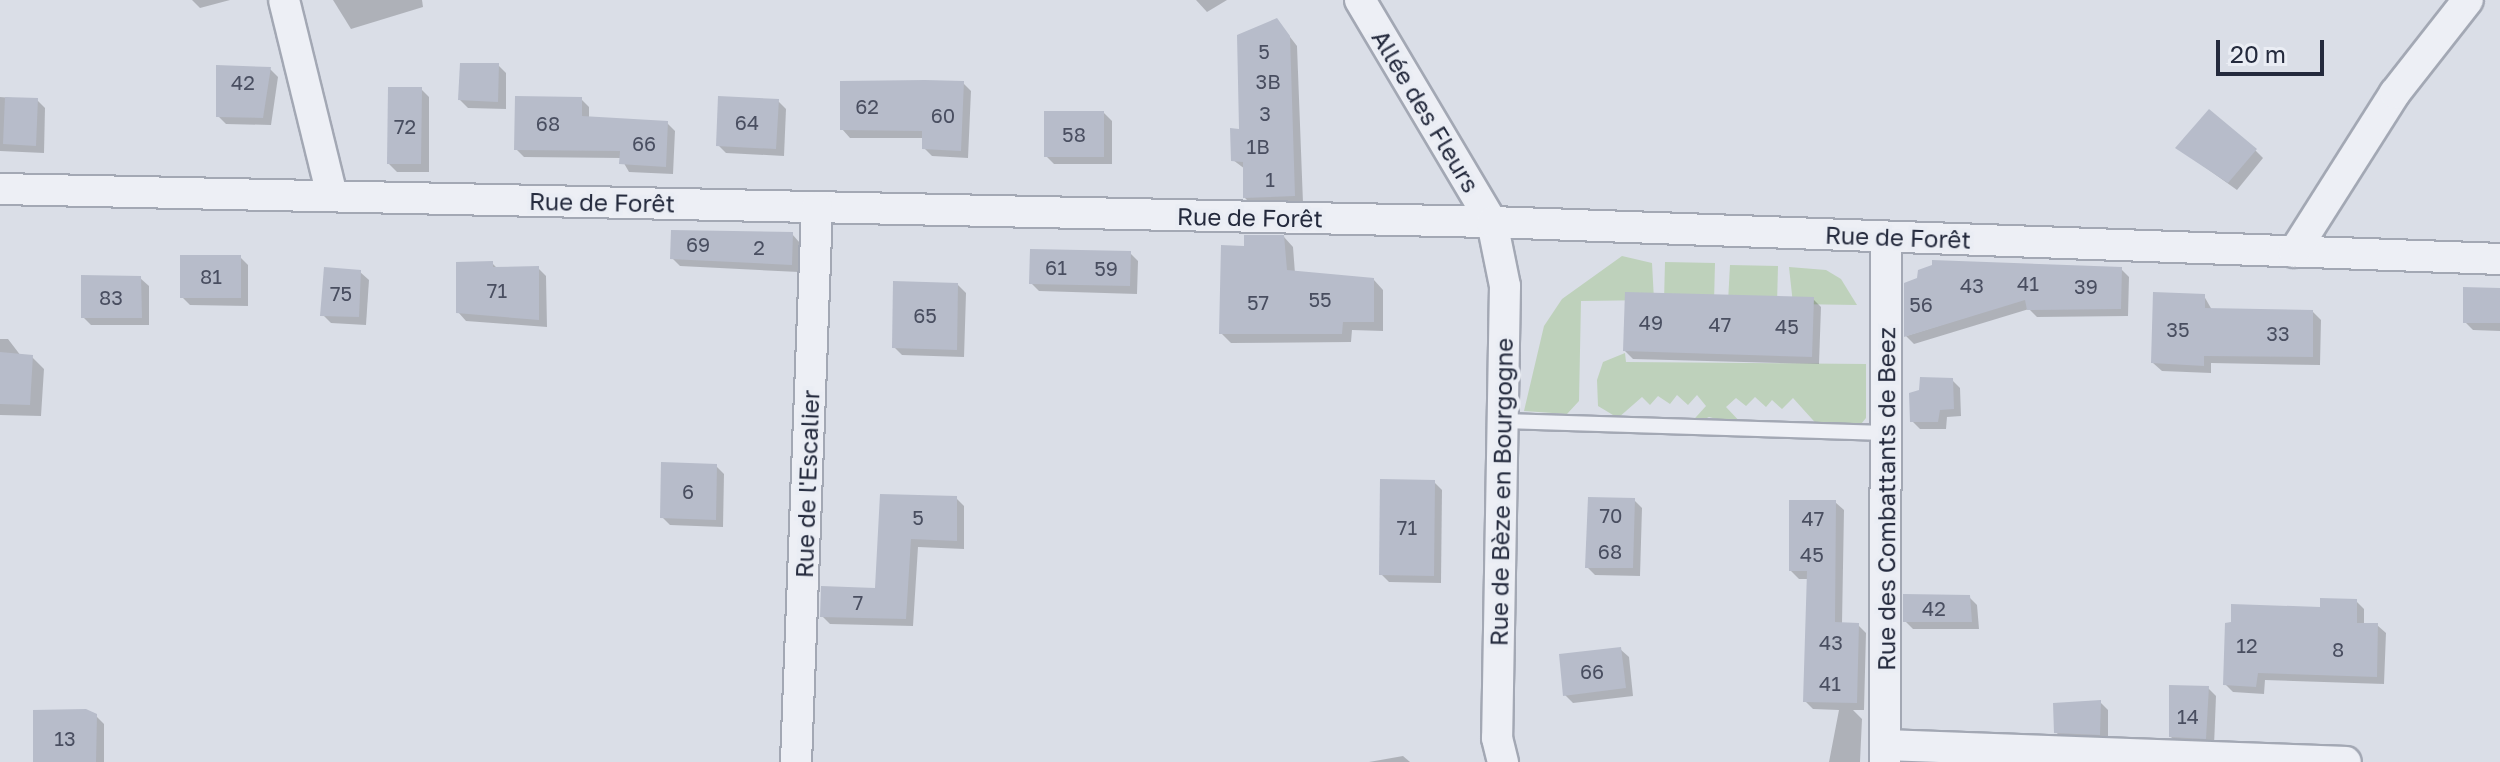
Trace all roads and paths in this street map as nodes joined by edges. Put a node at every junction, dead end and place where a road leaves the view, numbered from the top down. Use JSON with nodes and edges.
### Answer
{"nodes":[{"id":1,"x":284,"y":0,"type":"edge"},
{"id":2,"x":1360,"y":0,"type":"edge"},
{"id":3,"x":2468,"y":0,"type":"edge"},
{"id":4,"x":0,"y":189,"type":"edge"},
{"id":5,"x":332,"y":195,"type":"junction"},
{"id":6,"x":817,"y":207,"type":"junction"},
{"id":7,"x":1492,"y":222,"type":"junction"},
{"id":8,"x":1886,"y":237,"type":"junction"},
{"id":9,"x":2294,"y":252,"type":"junction"},
{"id":10,"x":2500,"y":259,"type":"edge"},
{"id":11,"x":1503,"y":421,"type":"junction"},
{"id":12,"x":1886,"y":433,"type":"junction"},
{"id":13,"x":1885,"y":754,"type":"edge"},
{"id":14,"x":796,"y":762,"type":"edge"},
{"id":15,"x":1503,"y":762,"type":"edge"},
{"id":16,"x":2346,"y":762,"type":"edge"}],
"edges":[{"from":1,"to":5,"type":"street"},
{"from":2,"to":7,"type":"street","name":"Allée des Fleurs"},
{"from":3,"to":9,"type":"street"},
{"from":4,"to":5,"type":"street","name":"Rue de Forêt"},
{"from":5,"to":6,"type":"street","name":"Rue de Forêt"},
{"from":6,"to":7,"type":"street","name":"Rue de Forêt"},
{"from":6,"to":14,"type":"street","name":"Rue de l'Escalier"},
{"from":7,"to":8,"type":"street","name":"Rue de Forêt"},
{"from":7,"to":11,"type":"street","name":"Rue de Bèze en Bourgogne"},
{"from":8,"to":9,"type":"street","name":"Rue de Forêt"},
{"from":8,"to":12,"type":"street","name":"Rue des Combattants de Beez"},
{"from":9,"to":10,"type":"street","name":"Rue de Forêt"},
{"from":11,"to":12,"type":"lane"},
{"from":11,"to":15,"type":"street","name":"Rue de Bèze en Bourgogne"},
{"from":12,"to":13,"type":"street","name":"Rue des Combattants de Beez"},
{"from":13,"to":16,"type":"street"}]}
